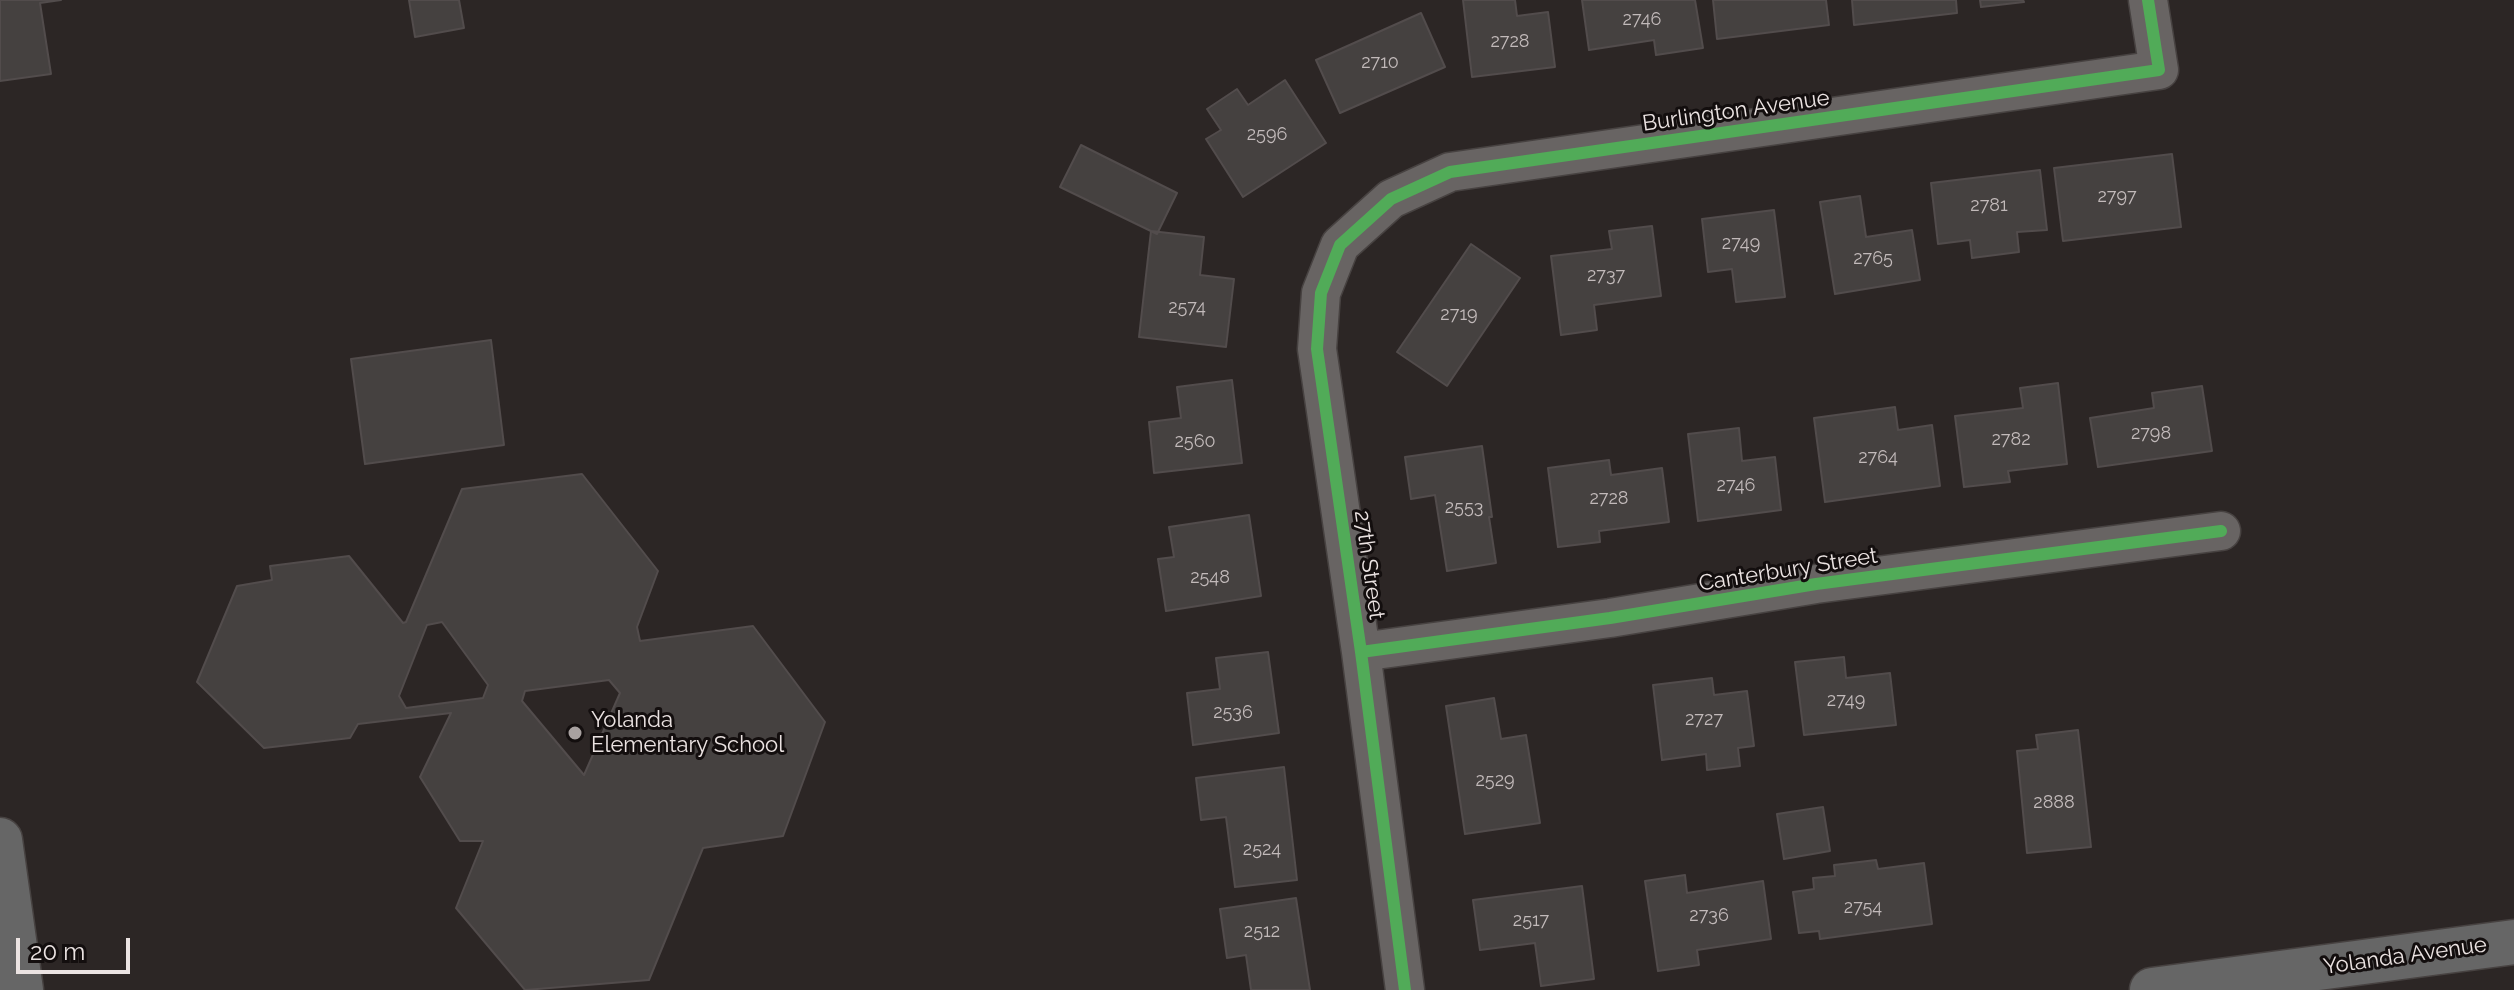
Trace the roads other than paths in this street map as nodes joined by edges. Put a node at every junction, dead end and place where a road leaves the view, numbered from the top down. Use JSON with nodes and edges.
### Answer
{"nodes":[{"id":1,"x":2148,"y":0,"type":"edge"},
{"id":2,"x":1340,"y":245,"type":"joint"},
{"id":3,"x":2221,"y":531,"type":"dead end"},
{"id":4,"x":1361,"y":652,"type":"junction"},
{"id":5,"x":0,"y":840,"type":"edge"},
{"id":6,"x":2514,"y":942,"type":"edge"},
{"id":7,"x":21,"y":990,"type":"edge"},
{"id":8,"x":1405,"y":990,"type":"edge"},
{"id":9,"x":2152,"y":990,"type":"edge"}],
"edges":[{"from":1,"to":2,"type":"street","name":"Burlington Avenue"},
{"from":2,"to":4,"type":"street","name":"27th Street"},
{"from":3,"to":4,"type":"street","name":"Canterbury Street"},
{"from":4,"to":8,"type":"street","name":"27th Street"},
{"from":5,"to":7,"type":"street"},
{"from":6,"to":9,"type":"street","name":"Yolanda Avenue"}]}
